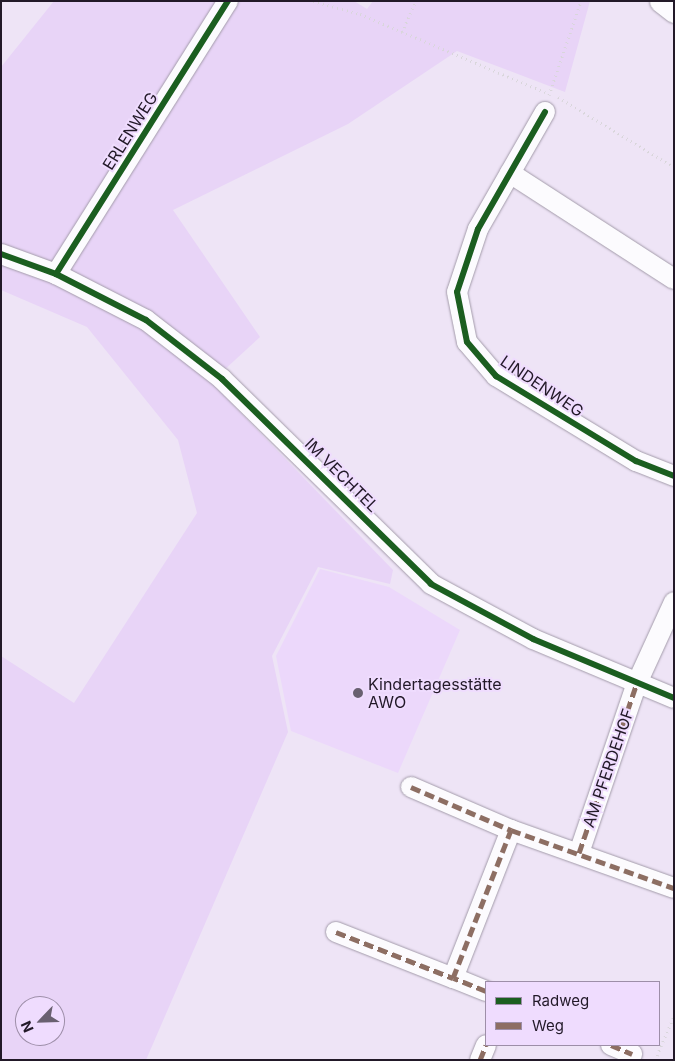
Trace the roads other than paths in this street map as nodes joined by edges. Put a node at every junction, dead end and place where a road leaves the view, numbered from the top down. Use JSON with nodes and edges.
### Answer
{"nodes":[{"id":1,"x":228,"y":1,"type":"edge"},
{"id":2,"x":660,"y":2,"type":"edge"},
{"id":3,"x":674,"y":12,"type":"edge"},
{"id":4,"x":547,"y":103,"type":"road end"},
{"id":5,"x":510,"y":173,"type":"junction"},
{"id":6,"x":1,"y":254,"type":"edge"},
{"id":7,"x":56,"y":274,"type":"junction"},
{"id":8,"x":674,"y":279,"type":"edge"},
{"id":9,"x":674,"y":476,"type":"edge"},
{"id":10,"x":674,"y":602,"type":"edge"},
{"id":11,"x":637,"y":683,"type":"junction"},
{"id":12,"x":674,"y":698,"type":"edge"},
{"id":13,"x":411,"y":787,"type":"dead end"},
{"id":14,"x":511,"y":830,"type":"junction"},
{"id":15,"x":580,"y":853,"type":"junction"},
{"id":16,"x":674,"y":888,"type":"edge"},
{"id":17,"x":336,"y":932,"type":"dead end"},
{"id":18,"x":453,"y":978,"type":"junction"},
{"id":19,"x":485,"y":991,"type":"edge"},
{"id":20,"x":486,"y":1046,"type":"edge"},
{"id":21,"x":613,"y":1046,"type":"edge"},
{"id":22,"x":632,"y":1054,"type":"dead end"},
{"id":23,"x":480,"y":1060,"type":"edge"}],
"edges":[{"from":1,"to":7,"type":"street","name":"ERLENWEG"},
{"from":2,"to":3,"type":"street"},
{"from":4,"to":5,"type":"street","name":"LINDENWEG"},
{"from":5,"to":8,"type":"street"},
{"from":5,"to":9,"type":"street","name":"LINDENWEG"},
{"from":6,"to":7,"type":"street","name":"IM VECHTEL"},
{"from":7,"to":11,"type":"street","name":"IM VECHTEL"},
{"from":10,"to":11,"type":"street"},
{"from":11,"to":12,"type":"street","name":"IM VECHTEL"},
{"from":11,"to":15,"type":"street","name":"AM PFERDEHOF"},
{"from":13,"to":14,"type":"street"},
{"from":14,"to":15,"type":"street"},
{"from":14,"to":18,"type":"street"},
{"from":15,"to":16,"type":"street"},
{"from":17,"to":18,"type":"street"},
{"from":18,"to":19,"type":"street"},
{"from":20,"to":23,"type":"street"},
{"from":21,"to":22,"type":"street"}]}
